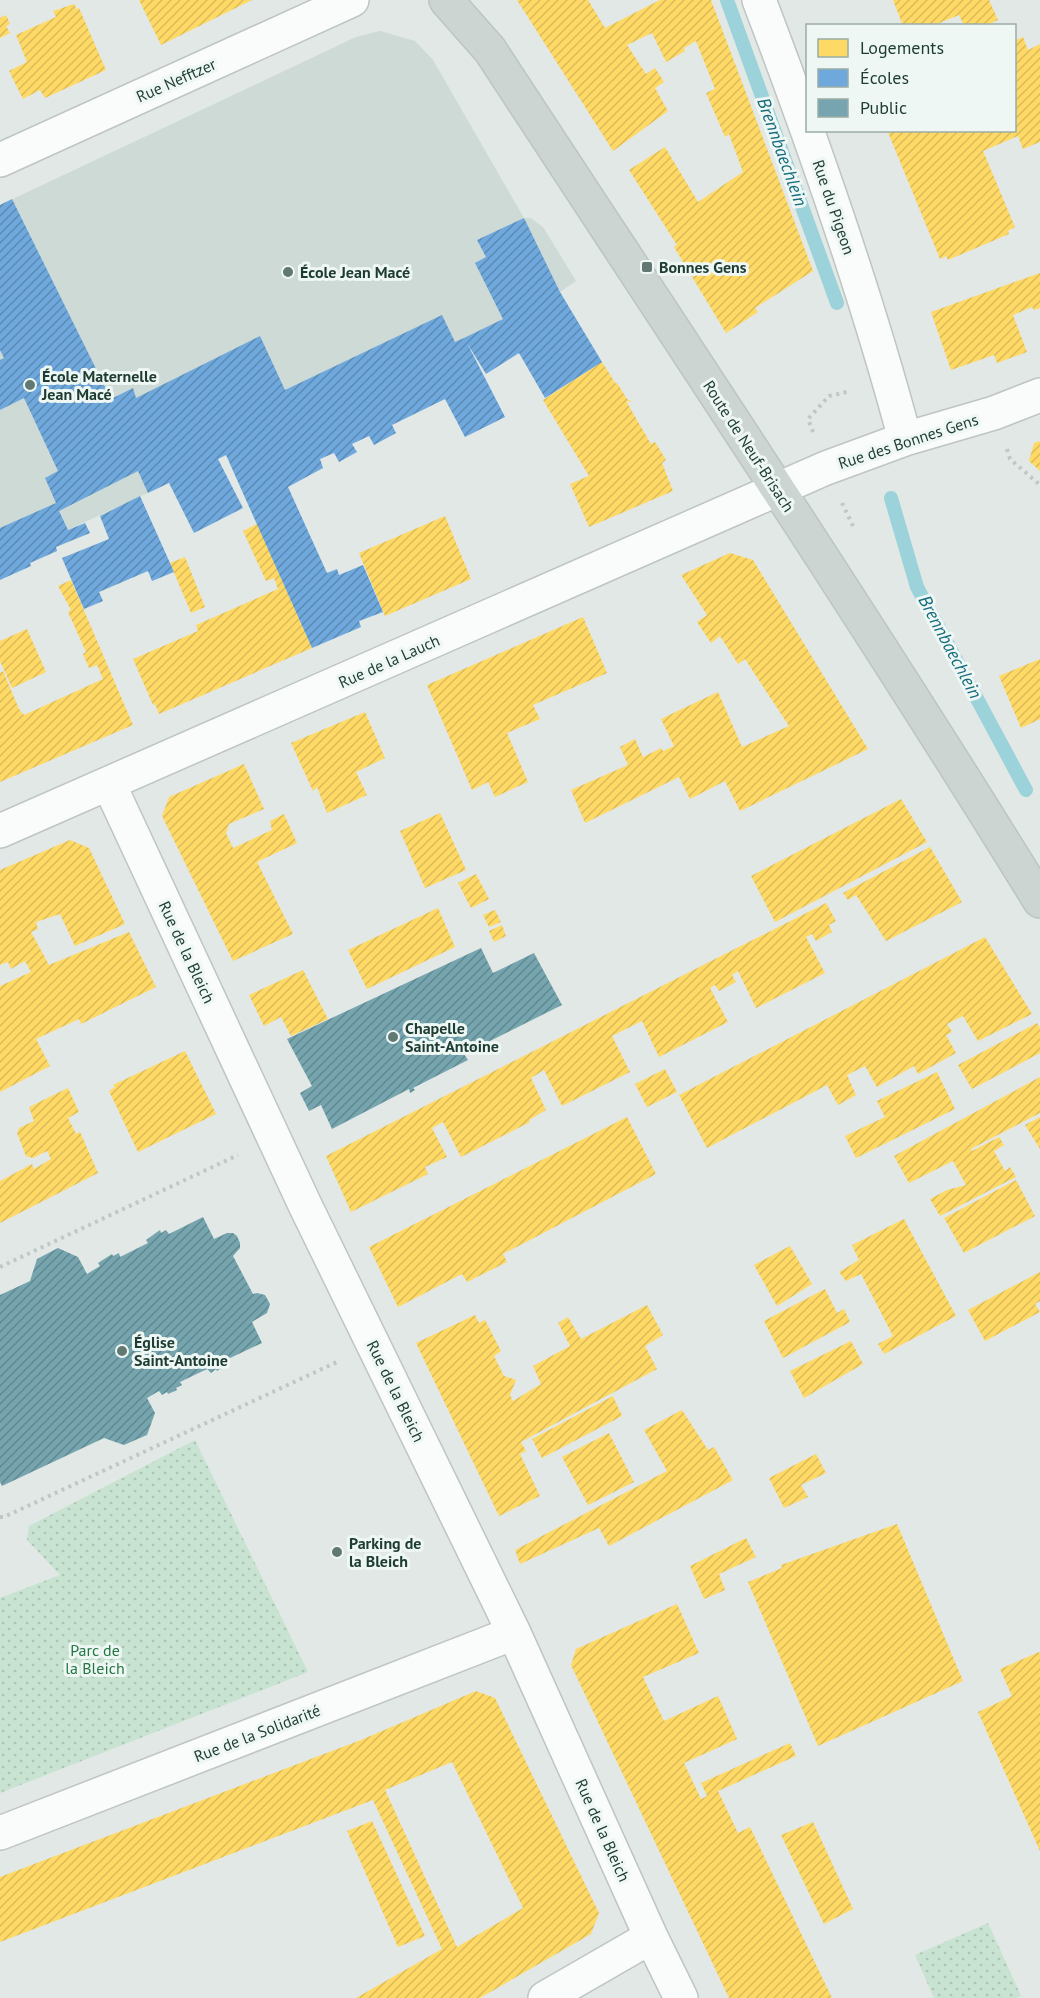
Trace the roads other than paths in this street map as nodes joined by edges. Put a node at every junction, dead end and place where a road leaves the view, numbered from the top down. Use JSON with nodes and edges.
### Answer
{"nodes":[{"id":1,"x":352,"y":0,"type":"edge"},
{"id":2,"x":446,"y":0,"type":"edge"},
{"id":3,"x":759,"y":0,"type":"edge"},
{"id":4,"x":806,"y":127,"type":"edge"},
{"id":5,"x":808,"y":132,"type":"edge"},
{"id":6,"x":0,"y":160,"type":"edge"},
{"id":7,"x":1040,"y":395,"type":"edge"},
{"id":8,"x":905,"y":439,"type":"junction"},
{"id":9,"x":778,"y":490,"type":"junction"},
{"id":10,"x":110,"y":784,"type":"junction"},
{"id":11,"x":0,"y":831,"type":"edge"},
{"id":12,"x":1040,"y":901,"type":"edge"},
{"id":13,"x":514,"y":1633,"type":"junction"},
{"id":14,"x":0,"y":1833,"type":"edge"},
{"id":15,"x":651,"y":1937,"type":"junction"},
{"id":16,"x":545,"y":1998,"type":"edge"},
{"id":17,"x":681,"y":1998,"type":"edge"}],
"edges":[{"from":1,"to":6,"type":"street","name":"Rue Nefftzer"},
{"from":2,"to":9,"type":"main road","name":"Route de Neuf-Brisach"},
{"from":3,"to":4,"type":"street","name":"Rue du Pigeon"},
{"from":5,"to":8,"type":"street","name":"Rue du Pigeon"},
{"from":7,"to":8,"type":"street","name":"Rue des Bonnes Gens"},
{"from":8,"to":9,"type":"street","name":"Rue des Bonnes Gens"},
{"from":9,"to":10,"type":"street","name":"Rue de la Lauch"},
{"from":9,"to":12,"type":"main road","name":"Route de Neuf-Brisach"},
{"from":10,"to":11,"type":"street","name":"Rue de la Lauch"},
{"from":10,"to":13,"type":"street","name":"Rue de la Bleich"},
{"from":13,"to":14,"type":"street","name":"Rue de la Solidarité"},
{"from":13,"to":15,"type":"street","name":"Rue de la Bleich"},
{"from":15,"to":16,"type":"street"},
{"from":15,"to":17,"type":"street","name":"Rue de la Bleich"}]}
